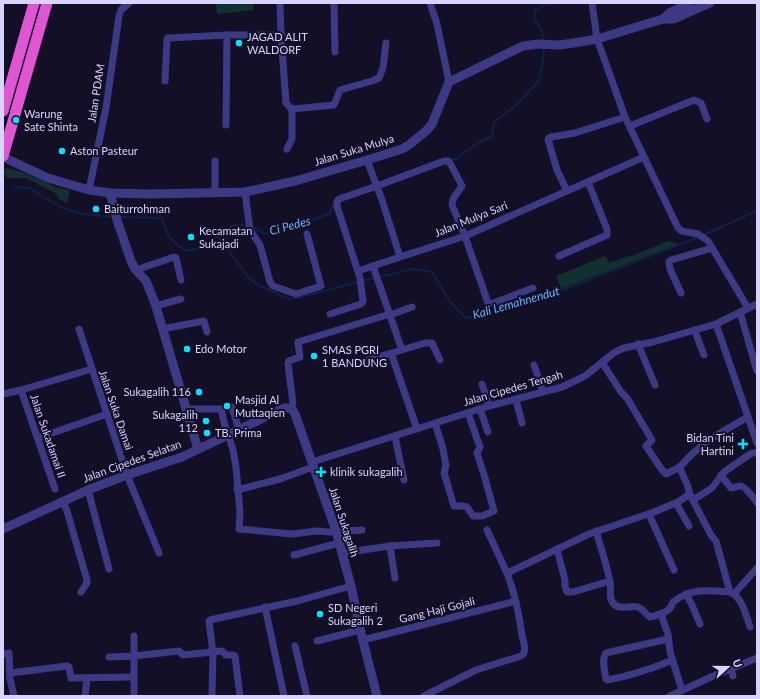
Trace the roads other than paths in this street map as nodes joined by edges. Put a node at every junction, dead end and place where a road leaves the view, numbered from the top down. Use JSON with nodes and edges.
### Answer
{"nodes":[{"id":1,"x":34,"y":3,"type":"edge"},
{"id":2,"x":47,"y":3,"type":"edge"},
{"id":3,"x":129,"y":3,"type":"edge"},
{"id":4,"x":280,"y":3,"type":"edge"},
{"id":5,"x":334,"y":3,"type":"edge"},
{"id":6,"x":430,"y":3,"type":"edge"},
{"id":7,"x":592,"y":3,"type":"edge"},
{"id":8,"x":690,"y":3,"type":"edge"},
{"id":9,"x":710,"y":3,"type":"edge"},
{"id":10,"x":663,"y":19,"type":"junction"},
{"id":11,"x":227,"y":35,"type":"junction"},
{"id":12,"x":281,"y":35,"type":"junction"},
{"id":13,"x":597,"y":38,"type":"junction"},
{"id":14,"x":386,"y":43,"type":"dead end"},
{"id":15,"x":335,"y":52,"type":"dead end"},
{"id":16,"x":165,"y":81,"type":"dead end"},
{"id":17,"x":449,"y":82,"type":"junction"},
{"id":18,"x":292,"y":109,"type":"junction"},
{"id":19,"x":3,"y":111,"type":"edge"},
{"id":20,"x":625,"y":117,"type":"junction"},
{"id":21,"x":707,"y":119,"type":"dead end"},
{"id":22,"x":226,"y":125,"type":"dead end"},
{"id":23,"x":630,"y":126,"type":"junction"},
{"id":24,"x":287,"y":149,"type":"dead end"},
{"id":25,"x":3,"y":157,"type":"edge"},
{"id":26,"x":644,"y":157,"type":"junction"},
{"id":27,"x":368,"y":160,"type":"junction"},
{"id":28,"x":215,"y":161,"type":"dead end"},
{"id":29,"x":588,"y":182,"type":"junction"},
{"id":30,"x":378,"y":186,"type":"junction"},
{"id":31,"x":90,"y":190,"type":"junction"},
{"id":32,"x":567,"y":191,"type":"junction"},
{"id":33,"x":215,"y":192,"type":"junction"},
{"id":34,"x":245,"y":192,"type":"junction"},
{"id":35,"x":110,"y":193,"type":"junction"},
{"id":36,"x":307,"y":234,"type":"dead end"},
{"id":37,"x":465,"y":236,"type":"junction"},
{"id":38,"x":712,"y":248,"type":"junction"},
{"id":39,"x":559,"y":256,"type":"dead end"},
{"id":40,"x":400,"y":257,"type":"junction"},
{"id":41,"x":136,"y":270,"type":"junction"},
{"id":42,"x":374,"y":270,"type":"junction"},
{"id":43,"x":358,"y":271,"type":"junction"},
{"id":44,"x":181,"y":280,"type":"dead end"},
{"id":45,"x":533,"y":288,"type":"dead end"},
{"id":46,"x":681,"y":293,"type":"dead end"},
{"id":47,"x":181,"y":299,"type":"dead end"},
{"id":48,"x":757,"y":304,"type":"edge"},
{"id":49,"x":155,"y":306,"type":"junction"},
{"id":50,"x":412,"y":307,"type":"dead end"},
{"id":51,"x":748,"y":308,"type":"junction"},
{"id":52,"x":740,"y":312,"type":"junction"},
{"id":53,"x":330,"y":314,"type":"dead end"},
{"id":54,"x":390,"y":315,"type":"junction"},
{"id":55,"x":716,"y":324,"type":"junction"},
{"id":56,"x":79,"y":329,"type":"dead end"},
{"id":57,"x":162,"y":330,"type":"junction"},
{"id":58,"x":695,"y":330,"type":"junction"},
{"id":59,"x":207,"y":332,"type":"dead end"},
{"id":60,"x":638,"y":344,"type":"junction"},
{"id":61,"x":402,"y":350,"type":"junction"},
{"id":62,"x":392,"y":353,"type":"junction"},
{"id":63,"x":704,"y":355,"type":"dead end"},
{"id":64,"x":440,"y":360,"type":"dead end"},
{"id":65,"x":365,"y":361,"type":"dead end"},
{"id":66,"x":602,"y":362,"type":"junction"},
{"id":67,"x":534,"y":365,"type":"dead end"},
{"id":68,"x":92,"y":369,"type":"junction"},
{"id":69,"x":757,"y":371,"type":"edge"},
{"id":70,"x":482,"y":384,"type":"dead end"},
{"id":71,"x":655,"y":385,"type":"dead end"},
{"id":72,"x":21,"y":390,"type":"junction"},
{"id":73,"x":542,"y":392,"type":"junction"},
{"id":74,"x":3,"y":394,"type":"edge"},
{"id":75,"x":516,"y":400,"type":"junction"},
{"id":76,"x":489,"y":406,"type":"junction"},
{"id":77,"x":232,"y":407,"type":"dead end"},
{"id":78,"x":291,"y":408,"type":"junction"},
{"id":79,"x":186,"y":409,"type":"junction"},
{"id":80,"x":480,"y":409,"type":"junction"},
{"id":81,"x":468,"y":413,"type":"junction"},
{"id":82,"x":107,"y":414,"type":"junction"},
{"id":83,"x":748,"y":417,"type":"junction"},
{"id":84,"x":435,"y":423,"type":"junction"},
{"id":85,"x":522,"y":423,"type":"dead end"},
{"id":86,"x":417,"y":429,"type":"junction"},
{"id":87,"x":239,"y":430,"type":"junction"},
{"id":88,"x":488,"y":432,"type":"dead end"},
{"id":89,"x":228,"y":435,"type":"junction"},
{"id":90,"x":395,"y":437,"type":"junction"},
{"id":91,"x":38,"y":438,"type":"junction"},
{"id":92,"x":757,"y":443,"type":"edge"},
{"id":93,"x":198,"y":449,"type":"junction"},
{"id":94,"x":757,"y":452,"type":"edge"},
{"id":95,"x":313,"y":465,"type":"junction"},
{"id":96,"x":680,"y":467,"type":"junction"},
{"id":97,"x":126,"y":475,"type":"junction"},
{"id":98,"x":721,"y":475,"type":"junction"},
{"id":99,"x":404,"y":480,"type":"dead end"},
{"id":100,"x":55,"y":489,"type":"dead end"},
{"id":101,"x":88,"y":490,"type":"junction"},
{"id":102,"x":238,"y":490,"type":"junction"},
{"id":103,"x":691,"y":497,"type":"junction"},
{"id":104,"x":63,"y":500,"type":"junction"},
{"id":105,"x":676,"y":503,"type":"junction"},
{"id":106,"x":757,"y":503,"type":"edge"},
{"id":107,"x":649,"y":514,"type":"junction"},
{"id":108,"x":689,"y":526,"type":"dead end"},
{"id":109,"x":3,"y":529,"type":"edge"},
{"id":110,"x":362,"y":530,"type":"dead end"},
{"id":111,"x":487,"y":530,"type":"dead end"},
{"id":112,"x":336,"y":531,"type":"junction"},
{"id":113,"x":596,"y":531,"type":"junction"},
{"id":114,"x":339,"y":543,"type":"junction"},
{"id":115,"x":438,"y":543,"type":"dead end"},
{"id":116,"x":390,"y":546,"type":"junction"},
{"id":117,"x":557,"y":549,"type":"junction"},
{"id":118,"x":159,"y":553,"type":"dead end"},
{"id":119,"x":342,"y":553,"type":"junction"},
{"id":120,"x":294,"y":555,"type":"dead end"},
{"id":121,"x":109,"y":568,"type":"dead end"},
{"id":122,"x":757,"y":568,"type":"edge"},
{"id":123,"x":674,"y":570,"type":"dead end"},
{"id":124,"x":507,"y":573,"type":"junction"},
{"id":125,"x":395,"y":578,"type":"dead end"},
{"id":126,"x":610,"y":581,"type":"junction"},
{"id":127,"x":351,"y":586,"type":"junction"},
{"id":128,"x":81,"y":592,"type":"dead end"},
{"id":129,"x":732,"y":593,"type":"junction"},
{"id":130,"x":686,"y":594,"type":"junction"},
{"id":131,"x":516,"y":601,"type":"junction"},
{"id":132,"x":265,"y":607,"type":"junction"},
{"id":133,"x":661,"y":614,"type":"junction"},
{"id":134,"x":700,"y":624,"type":"dead end"},
{"id":135,"x":750,"y":627,"type":"dead end"},
{"id":136,"x":360,"y":630,"type":"junction"},
{"id":137,"x":134,"y":636,"type":"dead end"},
{"id":138,"x":668,"y":639,"type":"junction"},
{"id":139,"x":363,"y":640,"type":"junction"},
{"id":140,"x":317,"y":641,"type":"dead end"},
{"id":141,"x":294,"y":646,"type":"dead end"},
{"id":142,"x":6,"y":653,"type":"edge"},
{"id":143,"x":213,"y":653,"type":"junction"},
{"id":144,"x":134,"y":656,"type":"junction"},
{"id":145,"x":109,"y":657,"type":"dead end"},
{"id":146,"x":757,"y":658,"type":"edge"},
{"id":147,"x":673,"y":660,"type":"junction"},
{"id":148,"x":730,"y":668,"type":"junction"},
{"id":149,"x":10,"y":673,"type":"junction"},
{"id":150,"x":734,"y":676,"type":"dead end"},
{"id":151,"x":134,"y":677,"type":"junction"},
{"id":152,"x":87,"y":678,"type":"junction"},
{"id":153,"x":682,"y":690,"type":"junction"},
{"id":154,"x":14,"y":696,"type":"edge"},
{"id":155,"x":85,"y":696,"type":"edge"},
{"id":156,"x":134,"y":696,"type":"edge"},
{"id":157,"x":212,"y":696,"type":"edge"},
{"id":158,"x":240,"y":696,"type":"edge"},
{"id":159,"x":284,"y":696,"type":"edge"},
{"id":160,"x":307,"y":696,"type":"edge"},
{"id":161,"x":377,"y":696,"type":"edge"},
{"id":162,"x":424,"y":696,"type":"edge"},
{"id":163,"x":670,"y":696,"type":"edge"}],
"edges":[{"from":1,"to":19,"type":"highway"},
{"from":2,"to":25,"type":"highway"},
{"from":3,"to":31,"type":"street","name":"Jalan PDAM"},
{"from":4,"to":12,"type":"street"},
{"from":5,"to":15,"type":"street"},
{"from":6,"to":17,"type":"street"},
{"from":7,"to":13,"type":"street"},
{"from":8,"to":10,"type":"street"},
{"from":9,"to":10,"type":"street"},
{"from":10,"to":13,"type":"street"},
{"from":11,"to":12,"type":"street"},
{"from":11,"to":16,"type":"street"},
{"from":11,"to":22,"type":"street"},
{"from":12,"to":18,"type":"street"},
{"from":13,"to":17,"type":"street"},
{"from":13,"to":20,"type":"street"},
{"from":14,"to":18,"type":"street"},
{"from":17,"to":27,"type":"street","name":"Jalan Suka Mulya"},
{"from":18,"to":24,"type":"street"},
{"from":20,"to":23,"type":"street"},
{"from":20,"to":32,"type":"street"},
{"from":21,"to":23,"type":"street"},
{"from":23,"to":26,"type":"street"},
{"from":25,"to":31,"type":"street","name":"Jalan Suka Mulya"},
{"from":26,"to":29,"type":"street","name":"Jalan Mulya Sari"},
{"from":26,"to":38,"type":"street"},
{"from":27,"to":30,"type":"street"},
{"from":27,"to":34,"type":"street","name":"Jalan Suka Mulya"},
{"from":28,"to":33,"type":"street"},
{"from":29,"to":32,"type":"street","name":"Jalan Mulya Sari"},
{"from":29,"to":39,"type":"street"},
{"from":30,"to":37,"type":"street"},
{"from":30,"to":40,"type":"street"},
{"from":30,"to":43,"type":"street"},
{"from":31,"to":35,"type":"street","name":"Jalan Suka Mulya"},
{"from":32,"to":37,"type":"street","name":"Jalan Mulya Sari"},
{"from":33,"to":34,"type":"street","name":"Jalan Suka Mulya"},
{"from":33,"to":35,"type":"street","name":"Jalan Suka Mulya"},
{"from":34,"to":36,"type":"street"},
{"from":35,"to":41,"type":"street"},
{"from":37,"to":40,"type":"street","name":"Jalan Mulya Sari"},
{"from":37,"to":45,"type":"street"},
{"from":38,"to":46,"type":"street"},
{"from":38,"to":51,"type":"street"},
{"from":40,"to":42,"type":"street","name":"Jalan Mulya Sari"},
{"from":41,"to":44,"type":"street"},
{"from":41,"to":49,"type":"street"},
{"from":42,"to":43,"type":"street","name":"Jalan Mulya Sari"},
{"from":42,"to":54,"type":"street"},
{"from":43,"to":53,"type":"street"},
{"from":47,"to":49,"type":"street"},
{"from":48,"to":51,"type":"street","name":"Jalan Cipedes Tengah"},
{"from":49,"to":57,"type":"street"},
{"from":50,"to":54,"type":"street"},
{"from":51,"to":52,"type":"street","name":"Jalan Cipedes Tengah"},
{"from":52,"to":55,"type":"street","name":"Jalan Cipedes Tengah"},
{"from":52,"to":69,"type":"street"},
{"from":54,"to":61,"type":"street"},
{"from":54,"to":78,"type":"street","name":"Jalan Sukagalih"},
{"from":55,"to":58,"type":"street","name":"Jalan Cipedes Tengah"},
{"from":55,"to":83,"type":"street"},
{"from":56,"to":68,"type":"street"},
{"from":57,"to":59,"type":"street"},
{"from":57,"to":79,"type":"street"},
{"from":58,"to":60,"type":"street","name":"Jalan Cipedes Tengah"},
{"from":58,"to":63,"type":"street"},
{"from":60,"to":66,"type":"street","name":"Jalan Cipedes Tengah"},
{"from":60,"to":71,"type":"street"},
{"from":61,"to":62,"type":"street"},
{"from":61,"to":64,"type":"street"},
{"from":62,"to":65,"type":"street"},
{"from":62,"to":86,"type":"street"},
{"from":66,"to":73,"type":"street","name":"Jalan Cipedes Tengah"},
{"from":66,"to":96,"type":"street"},
{"from":67,"to":73,"type":"street"},
{"from":68,"to":72,"type":"street","name":"Jalan Suka Damai"},
{"from":68,"to":82,"type":"street","name":"Jalan Suka Damai"},
{"from":70,"to":76,"type":"street"},
{"from":72,"to":74,"type":"street","name":"Jalan Suka Damai"},
{"from":72,"to":91,"type":"street","name":"Jalan Sukadamai II"},
{"from":73,"to":75,"type":"street","name":"Jalan Cipedes Tengah"},
{"from":75,"to":76,"type":"street","name":"Jalan Cipedes Tengah"},
{"from":75,"to":85,"type":"street"},
{"from":76,"to":80,"type":"street","name":"Jalan Cipedes Tengah"},
{"from":77,"to":87,"type":"street"},
{"from":78,"to":87,"type":"street","name":"Jalan Cipedes Selatan"},
{"from":78,"to":95,"type":"street","name":"Jalan Sukagalih"},
{"from":79,"to":89,"type":"street"},
{"from":79,"to":93,"type":"street"},
{"from":80,"to":81,"type":"street","name":"Jalan Cipedes Tengah"},
{"from":80,"to":88,"type":"street"},
{"from":81,"to":84,"type":"street","name":"Jalan Cipedes Tengah"},
{"from":81,"to":84,"type":"street"},
{"from":82,"to":91,"type":"street"},
{"from":82,"to":97,"type":"street","name":"Jalan Suka Damai"},
{"from":83,"to":92,"type":"street"},
{"from":83,"to":96,"type":"street"},
{"from":84,"to":86,"type":"street","name":"Jalan Cipedes Tengah"},
{"from":86,"to":90,"type":"street","name":"Jalan Cipedes Tengah"},
{"from":87,"to":89,"type":"street","name":"Jalan Cipedes Selatan"},
{"from":89,"to":93,"type":"street","name":"Jalan Cipedes Selatan"},
{"from":89,"to":102,"type":"street"},
{"from":90,"to":95,"type":"street","name":"Jalan Cipedes Tengah"},
{"from":90,"to":99,"type":"street"},
{"from":91,"to":100,"type":"street","name":"Jalan Sukadamai II"},
{"from":93,"to":97,"type":"street","name":"Jalan Cipedes Selatan"},
{"from":94,"to":98,"type":"street"},
{"from":95,"to":102,"type":"street","name":"Jalan Cipedes Tengah"},
{"from":95,"to":112,"type":"street","name":"Jalan Sukagalih"},
{"from":96,"to":103,"type":"street"},
{"from":97,"to":101,"type":"street","name":"Jalan Cipedes Selatan"},
{"from":97,"to":118,"type":"street","name":"Jalan Suka Damai"},
{"from":98,"to":103,"type":"street"},
{"from":98,"to":106,"type":"street"},
{"from":101,"to":104,"type":"street","name":"Jalan Cipedes Selatan"},
{"from":101,"to":121,"type":"street"},
{"from":102,"to":112,"type":"street"},
{"from":103,"to":105,"type":"street"},
{"from":103,"to":129,"type":"street"},
{"from":104,"to":109,"type":"street","name":"Jalan Cipedes Selatan"},
{"from":104,"to":128,"type":"street"},
{"from":105,"to":107,"type":"street"},
{"from":105,"to":108,"type":"street"},
{"from":107,"to":113,"type":"street"},
{"from":107,"to":123,"type":"street"},
{"from":110,"to":112,"type":"street"},
{"from":111,"to":124,"type":"street"},
{"from":112,"to":114,"type":"street","name":"Jalan Sukagalih"},
{"from":113,"to":117,"type":"street"},
{"from":113,"to":126,"type":"street"},
{"from":114,"to":119,"type":"street","name":"Jalan Sukagalih"},
{"from":114,"to":120,"type":"street"},
{"from":115,"to":116,"type":"street"},
{"from":116,"to":119,"type":"street"},
{"from":116,"to":125,"type":"street"},
{"from":117,"to":124,"type":"street"},
{"from":117,"to":126,"type":"street"},
{"from":119,"to":127,"type":"street","name":"Jalan Sukagalih"},
{"from":122,"to":129,"type":"street"},
{"from":124,"to":131,"type":"street"},
{"from":126,"to":133,"type":"street"},
{"from":127,"to":132,"type":"street"},
{"from":127,"to":136,"type":"street","name":"Jalan Sukagalih"},
{"from":129,"to":130,"type":"street"},
{"from":129,"to":135,"type":"street"},
{"from":130,"to":133,"type":"street"},
{"from":130,"to":134,"type":"street"},
{"from":131,"to":139,"type":"street","name":"Gang Haji Gojali"},
{"from":131,"to":162,"type":"street"},
{"from":132,"to":143,"type":"street"},
{"from":132,"to":159,"type":"street"},
{"from":133,"to":138,"type":"street"},
{"from":136,"to":139,"type":"street","name":"Jalan Sukagalih"},
{"from":136,"to":140,"type":"street"},
{"from":137,"to":144,"type":"street"},
{"from":138,"to":147,"type":"street"},
{"from":138,"to":147,"type":"street"},
{"from":139,"to":161,"type":"street","name":"Jalan Sukagalih"},
{"from":141,"to":160,"type":"street"},
{"from":142,"to":149,"type":"street"},
{"from":143,"to":144,"type":"street"},
{"from":143,"to":157,"type":"street"},
{"from":143,"to":158,"type":"street"},
{"from":144,"to":145,"type":"street"},
{"from":144,"to":151,"type":"street"},
{"from":146,"to":148,"type":"street"},
{"from":147,"to":153,"type":"street"},
{"from":148,"to":150,"type":"street"},
{"from":148,"to":153,"type":"street"},
{"from":149,"to":152,"type":"street"},
{"from":149,"to":154,"type":"street"},
{"from":151,"to":152,"type":"street"},
{"from":151,"to":156,"type":"street"},
{"from":152,"to":155,"type":"street"},
{"from":153,"to":163,"type":"street"}]}
